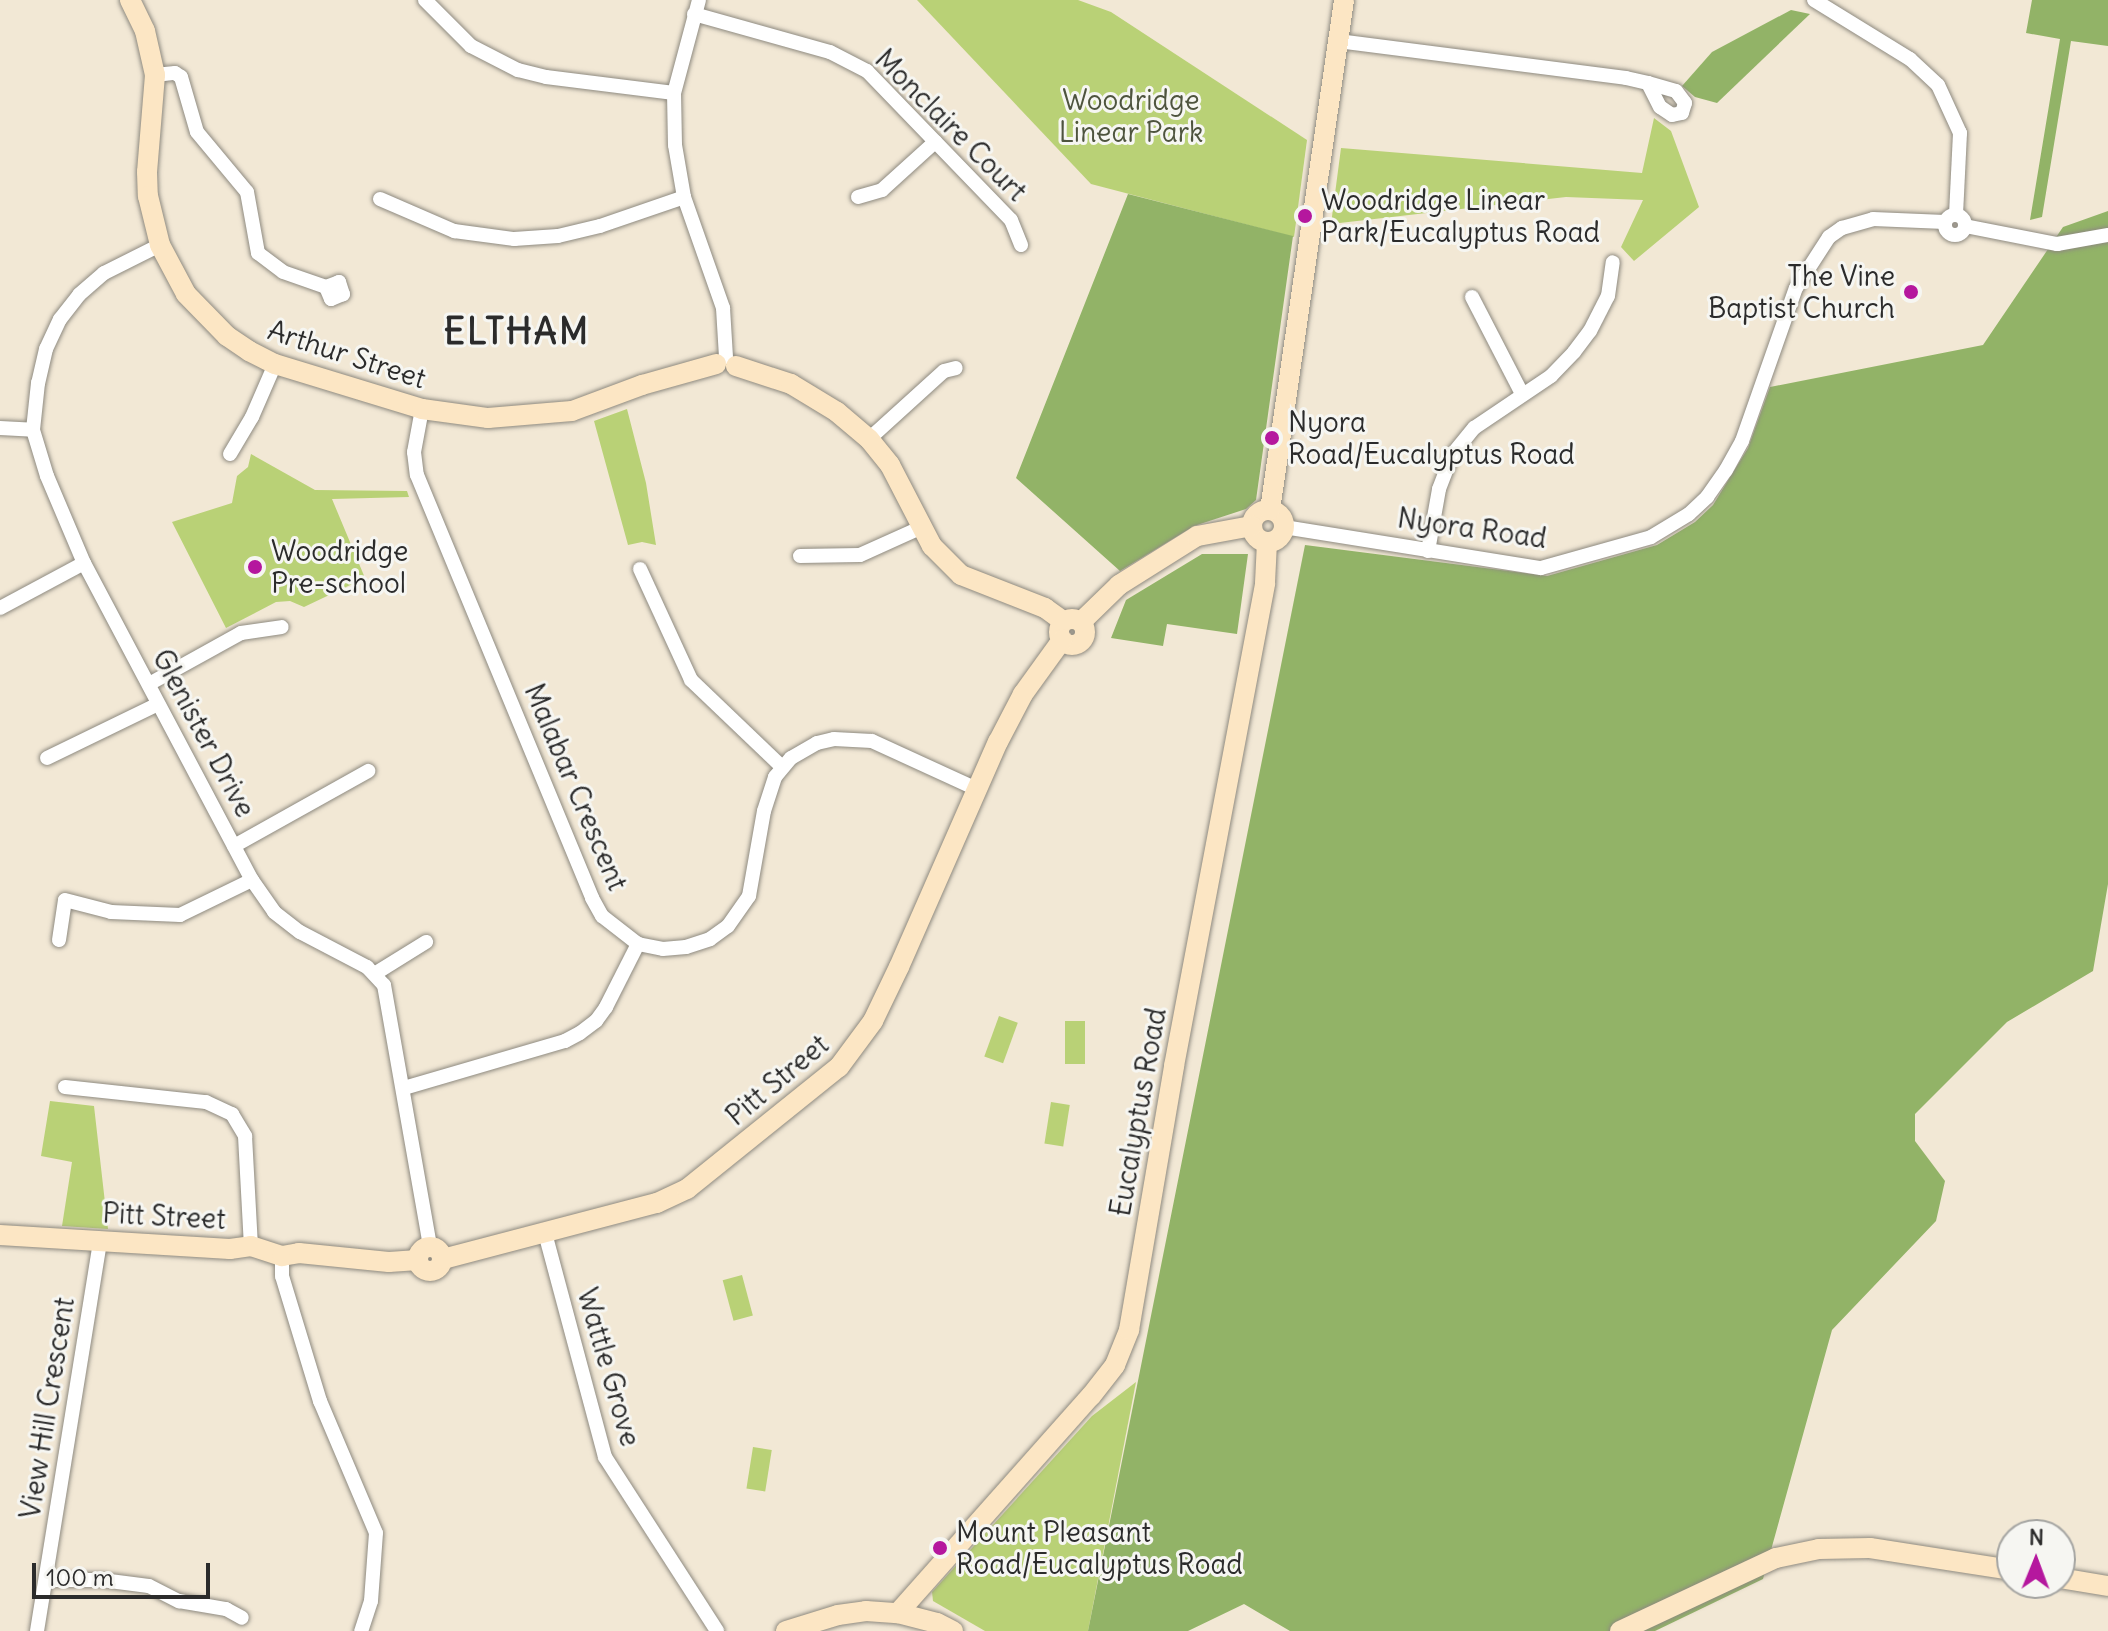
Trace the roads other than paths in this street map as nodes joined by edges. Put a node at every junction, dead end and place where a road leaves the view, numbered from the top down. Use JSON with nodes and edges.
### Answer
{"nodes":[{"id":1,"x":130,"y":0,"type":"edge"},
{"id":2,"x":425,"y":0,"type":"edge"},
{"id":3,"x":1344,"y":0,"type":"edge"},
{"id":4,"x":1814,"y":0,"type":"edge"},
{"id":5,"x":696,"y":7,"type":"edge"},
{"id":6,"x":1338,"y":41,"type":"junction"},
{"id":7,"x":155,"y":75,"type":"junction"},
{"id":8,"x":1648,"y":83,"type":"dead end"},
{"id":9,"x":674,"y":93,"type":"junction"},
{"id":10,"x":935,"y":142,"type":"junction"},
{"id":11,"x":684,"y":197,"type":"junction"},
{"id":12,"x":858,"y":197,"type":"dead end"},
{"id":13,"x":380,"y":199,"type":"dead end"},
{"id":14,"x":1955,"y":221,"type":"junction"},
{"id":15,"x":2108,"y":235,"type":"edge"},
{"id":16,"x":160,"y":245,"type":"junction"},
{"id":17,"x":1021,"y":245,"type":"dead end"},
{"id":18,"x":1613,"y":262,"type":"dead end"},
{"id":19,"x":326,"y":287,"type":"dead end"},
{"id":20,"x":1472,"y":297,"type":"dead end"},
{"id":21,"x":275,"y":364,"type":"junction"},
{"id":22,"x":727,"y":366,"type":"junction"},
{"id":23,"x":956,"y":368,"type":"dead end"},
{"id":24,"x":1522,"y":394,"type":"junction"},
{"id":25,"x":422,"y":409,"type":"junction"},
{"id":26,"x":0,"y":428,"type":"edge"},
{"id":27,"x":33,"y":430,"type":"junction"},
{"id":28,"x":869,"y":439,"type":"junction"},
{"id":29,"x":230,"y":454,"type":"dead end"},
{"id":30,"x":1270,"y":510,"type":"junction"},
{"id":31,"x":1252,"y":526,"type":"junction"},
{"id":32,"x":1284,"y":527,"type":"junction"},
{"id":33,"x":920,"y":528,"type":"junction"},
{"id":34,"x":1267,"y":542,"type":"junction"},
{"id":35,"x":1428,"y":551,"type":"junction"},
{"id":36,"x":800,"y":556,"type":"dead end"},
{"id":37,"x":84,"y":563,"type":"junction"},
{"id":38,"x":640,"y":569,"type":"dead end"},
{"id":39,"x":0,"y":608,"type":"edge"},
{"id":40,"x":282,"y":627,"type":"dead end"},
{"id":41,"x":1069,"y":628,"type":"junction"},
{"id":42,"x":149,"y":684,"type":"junction"},
{"id":43,"x":158,"y":704,"type":"junction"},
{"id":44,"x":47,"y":758,"type":"dead end"},
{"id":45,"x":781,"y":766,"type":"junction"},
{"id":46,"x":368,"y":771,"type":"dead end"},
{"id":47,"x":977,"y":789,"type":"junction"},
{"id":48,"x":234,"y":846,"type":"junction"},
{"id":49,"x":252,"y":880,"type":"junction"},
{"id":50,"x":59,"y":940,"type":"dead end"},
{"id":51,"x":426,"y":942,"type":"dead end"},
{"id":52,"x":638,"y":944,"type":"junction"},
{"id":53,"x":376,"y":973,"type":"junction"},
{"id":54,"x":65,"y":1087,"type":"dead end"},
{"id":55,"x":404,"y":1088,"type":"junction"},
{"id":56,"x":545,"y":1233,"type":"junction"},
{"id":57,"x":0,"y":1235,"type":"edge"},
{"id":58,"x":100,"y":1241,"type":"junction"},
{"id":59,"x":251,"y":1246,"type":"junction"},
{"id":60,"x":430,"y":1255,"type":"junction"},
{"id":61,"x":282,"y":1256,"type":"junction"},
{"id":62,"x":1996,"y":1568,"type":"edge"},
{"id":63,"x":46,"y":1580,"type":"junction"},
{"id":64,"x":2076,"y":1581,"type":"edge"},
{"id":65,"x":2108,"y":1586,"type":"edge"},
{"id":66,"x":898,"y":1613,"type":"junction"},
{"id":67,"x":242,"y":1618,"type":"dead end"},
{"id":68,"x":37,"y":1631,"type":"edge"},
{"id":69,"x":361,"y":1631,"type":"edge"},
{"id":70,"x":717,"y":1631,"type":"edge"},
{"id":71,"x":786,"y":1631,"type":"edge"},
{"id":72,"x":953,"y":1631,"type":"edge"},
{"id":73,"x":1620,"y":1631,"type":"edge"}],
"edges":[{"from":1,"to":7,"type":"street","name":"Arthur Street"},
{"from":2,"to":9,"type":"street"},
{"from":3,"to":6,"type":"street"},
{"from":4,"to":14,"type":"street"},
{"from":5,"to":9,"type":"street"},
{"from":5,"to":10,"type":"street","name":"Monclaire Court"},
{"from":6,"to":8,"type":"street"},
{"from":6,"to":30,"type":"street"},
{"from":7,"to":16,"type":"street","name":"Arthur Street"},
{"from":7,"to":19,"type":"street"},
{"from":9,"to":11,"type":"street"},
{"from":10,"to":12,"type":"street"},
{"from":10,"to":17,"type":"street","name":"Monclaire Court"},
{"from":11,"to":13,"type":"street"},
{"from":11,"to":22,"type":"street"},
{"from":14,"to":15,"type":"street","name":"Nyora Road"},
{"from":14,"to":35,"type":"street","name":"Nyora Road"},
{"from":16,"to":21,"type":"street","name":"Arthur Street"},
{"from":16,"to":27,"type":"street","name":"Glenister Drive"},
{"from":18,"to":24,"type":"street"},
{"from":20,"to":24,"type":"street"},
{"from":21,"to":25,"type":"street","name":"Arthur Street"},
{"from":21,"to":29,"type":"street"},
{"from":22,"to":25,"type":"street","name":"Arthur Street"},
{"from":22,"to":28,"type":"street","name":"Arthur Street"},
{"from":23,"to":28,"type":"street"},
{"from":24,"to":35,"type":"street"},
{"from":25,"to":52,"type":"street","name":"Malabar Crescent"},
{"from":26,"to":27,"type":"street"},
{"from":27,"to":37,"type":"street","name":"Glenister Drive"},
{"from":28,"to":33,"type":"street","name":"Arthur Street"},
{"from":30,"to":31,"type":"street"},
{"from":30,"to":32,"type":"street"},
{"from":31,"to":34,"type":"street"},
{"from":31,"to":41,"type":"street","name":"Pitt Street"},
{"from":32,"to":34,"type":"street"},
{"from":32,"to":35,"type":"street","name":"Nyora Road"},
{"from":33,"to":36,"type":"street"},
{"from":33,"to":41,"type":"street","name":"Arthur Street"},
{"from":34,"to":66,"type":"street","name":"Eucalyptus Road"},
{"from":37,"to":39,"type":"street"},
{"from":37,"to":42,"type":"street","name":"Glenister Drive"},
{"from":38,"to":45,"type":"street"},
{"from":40,"to":42,"type":"street"},
{"from":41,"to":47,"type":"street","name":"Pitt Street"},
{"from":42,"to":43,"type":"street","name":"Glenister Drive"},
{"from":43,"to":44,"type":"street"},
{"from":43,"to":48,"type":"street","name":"Glenister Drive"},
{"from":45,"to":47,"type":"street"},
{"from":45,"to":52,"type":"street"},
{"from":46,"to":48,"type":"street"},
{"from":47,"to":56,"type":"street","name":"Pitt Street"},
{"from":48,"to":49,"type":"street","name":"Glenister Drive"},
{"from":49,"to":50,"type":"street"},
{"from":49,"to":53,"type":"street","name":"Glenister Drive"},
{"from":51,"to":53,"type":"street"},
{"from":52,"to":55,"type":"street"},
{"from":53,"to":55,"type":"street"},
{"from":54,"to":59,"type":"street"},
{"from":55,"to":60,"type":"street"},
{"from":56,"to":60,"type":"street","name":"Pitt Street"},
{"from":56,"to":70,"type":"street","name":"Wattle Grove"},
{"from":57,"to":58,"type":"street","name":"Pitt Street"},
{"from":58,"to":59,"type":"street","name":"Pitt Street"},
{"from":58,"to":63,"type":"street","name":"View Hill Crescent"},
{"from":59,"to":61,"type":"street","name":"Pitt Street"},
{"from":60,"to":61,"type":"street","name":"Pitt Street"},
{"from":61,"to":69,"type":"street"},
{"from":62,"to":73,"type":"street"},
{"from":63,"to":67,"type":"street"},
{"from":63,"to":68,"type":"street","name":"View Hill Crescent"},
{"from":64,"to":65,"type":"street"},
{"from":66,"to":71,"type":"street"},
{"from":66,"to":72,"type":"street"}]}
